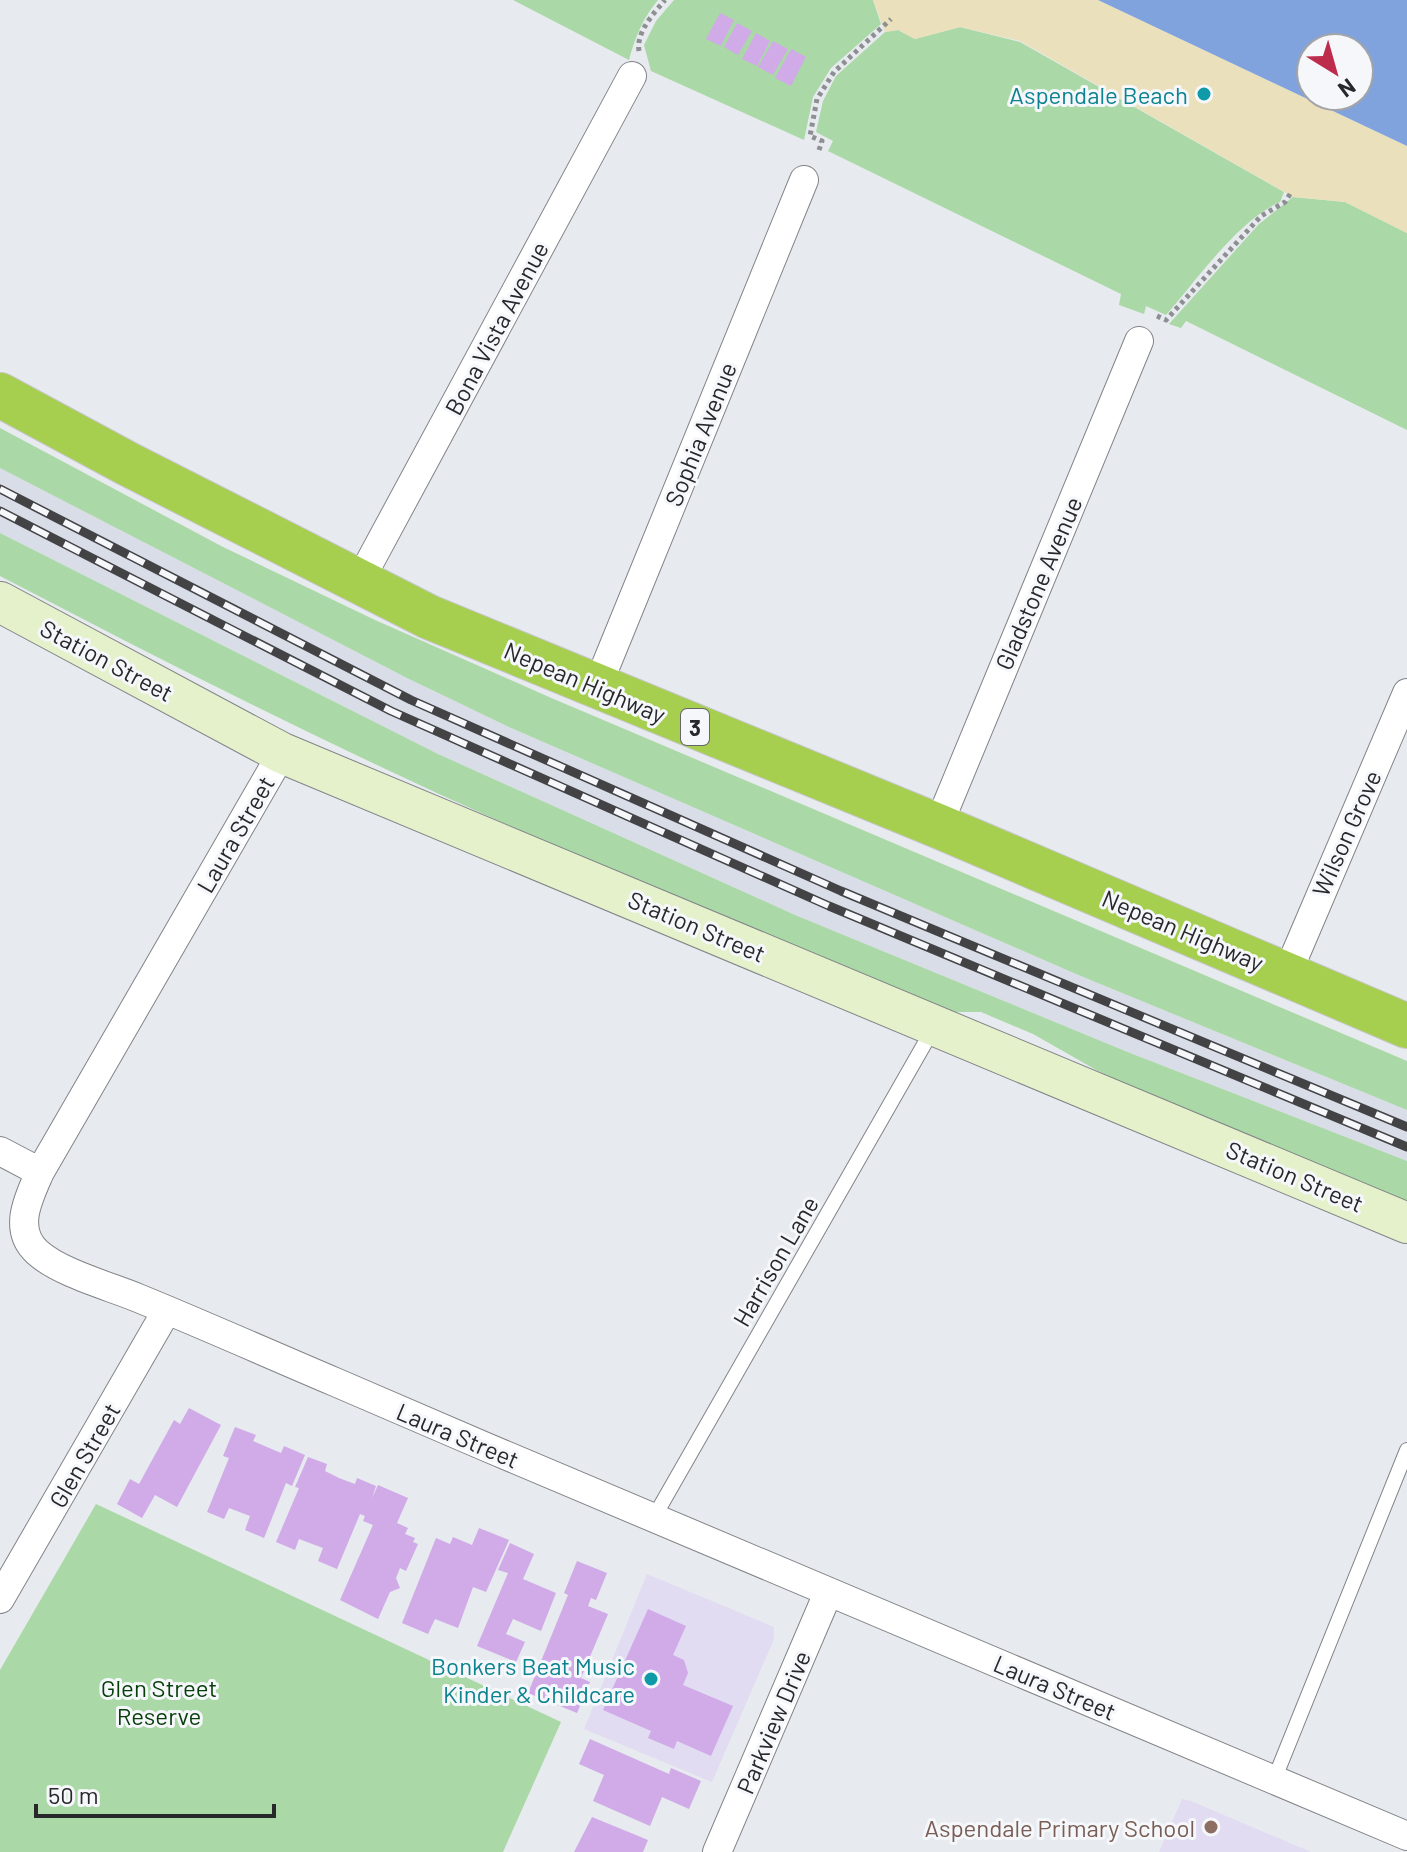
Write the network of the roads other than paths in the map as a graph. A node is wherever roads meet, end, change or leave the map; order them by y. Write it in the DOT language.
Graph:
graph roads {
  1 [pos="637,69"];
  2 [pos="804,180"];
  3 [pos="1139,341"];
  4 [pos="0,395"];
  5 [pos="360,580"];
  6 [pos="0,602"];
  7 [pos="597,687"];
  8 [pos="1407,693"];
  9 [pos="282,753"];
  10 [pos="938,826"];
  11 [pos="1287,974"];
  12 [pos="936,1026"];
  13 [pos="1407,1026"];
  14 [pos="0,1151"];
  15 [pos="40,1172"];
  16 [pos="1407,1223"];
  17 [pos="167,1310"];
  18 [pos="1407,1450"];
  19 [pos="653,1519"];
  20 [pos="828,1593"];
  21 [pos="0,1599"];
  22 [pos="1274,1780"];
  23 [pos="1407,1836"];
  24 [pos="717,1852"];
  1 -- 5 [label="street, Bona Vista Avenue"];
  2 -- 7 [label="street, Sophia Avenue"];
  3 -- 10 [label="street, Gladstone Avenue"];
  4 -- 5 [label="highway, Nepean Highway / 3"];
  5 -- 7 [label="highway, Nepean Highway / 3"];
  6 -- 9 [label="street, Station Street"];
  7 -- 10 [label="highway, Nepean Highway / 3"];
  8 -- 11 [label="street, Wilson Grove"];
  9 -- 12 [label="street, Station Street"];
  9 -- 15 [label="street, Laura Street"];
  10 -- 11 [label="highway, Nepean Highway / 3"];
  11 -- 13 [label="highway, Nepean Highway / 3"];
  12 -- 16 [label="street, Station Street"];
  12 -- 19 [label="lane, Harrison Lane"];
  14 -- 15 [label="street"];
  15 -- 17 [label="street, Laura Street"];
  17 -- 19 [label="street, Laura Street"];
  17 -- 21 [label="street, Glen Street"];
  18 -- 22 [label="lane"];
  19 -- 20 [label="street, Laura Street"];
  20 -- 22 [label="street, Laura Street"];
  20 -- 24 [label="street, Parkview Drive"];
  22 -- 23 [label="street, Laura Street"];
}
